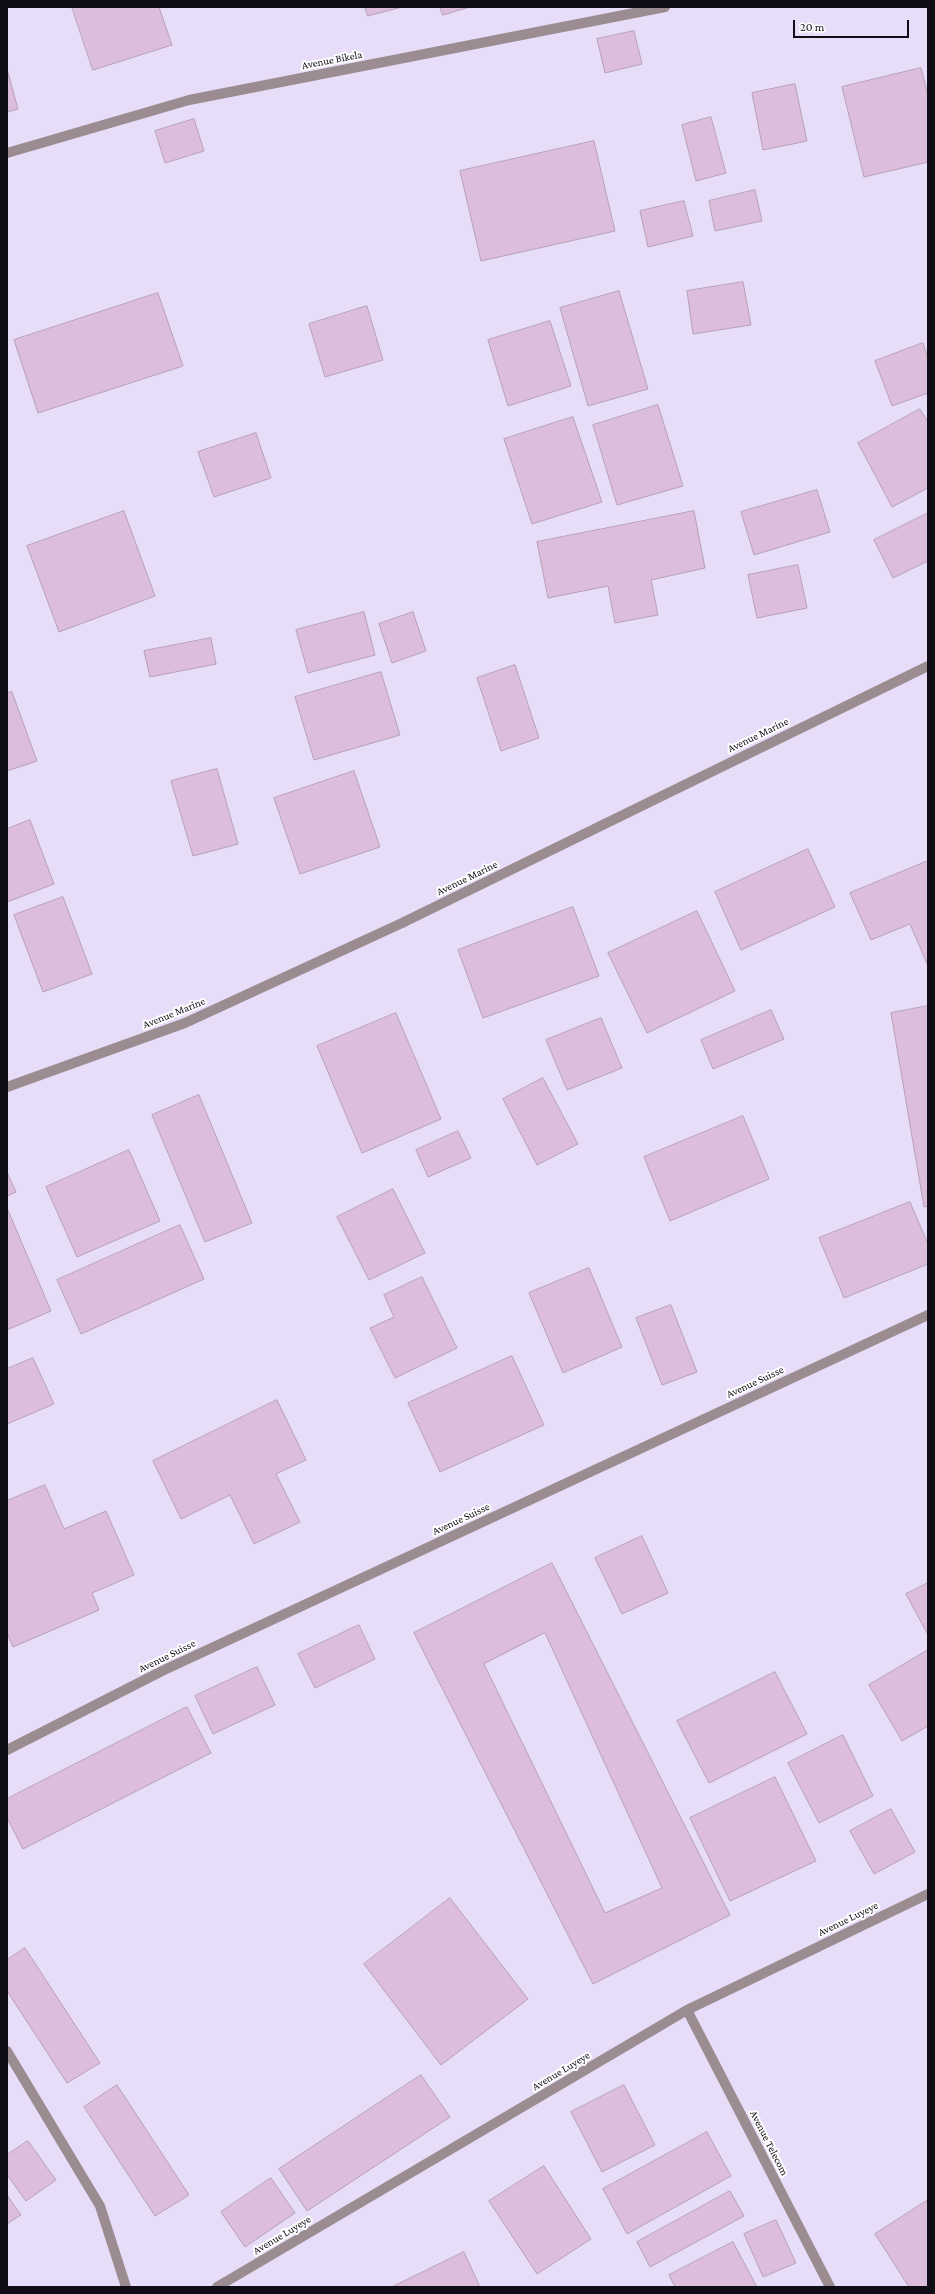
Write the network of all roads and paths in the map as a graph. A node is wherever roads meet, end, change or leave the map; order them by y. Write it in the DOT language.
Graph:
graph roads {
  1 [pos="665,7"];
  2 [pos="7,153"];
  3 [pos="928,666"];
  4 [pos="7,1087"];
  5 [pos="928,1315"];
  6 [pos="7,1750"];
  7 [pos="928,1894"];
  8 [pos="687,2010"];
  9 [pos="7,2051"];
  10 [pos="126,2287"];
  11 [pos="217,2287"];
  12 [pos="830,2287"];
  1 -- 2 [label="street, Avenue Bikela"];
  3 -- 4 [label="street, Avenue Marine"];
  5 -- 6 [label="street, Avenue Suisse"];
  7 -- 8 [label="street, Avenue Luyeye"];
  8 -- 11 [label="street, Avenue Luyeye"];
  8 -- 12 [label="street, Avenue Telecom"];
  9 -- 10 [label="street"];
}
